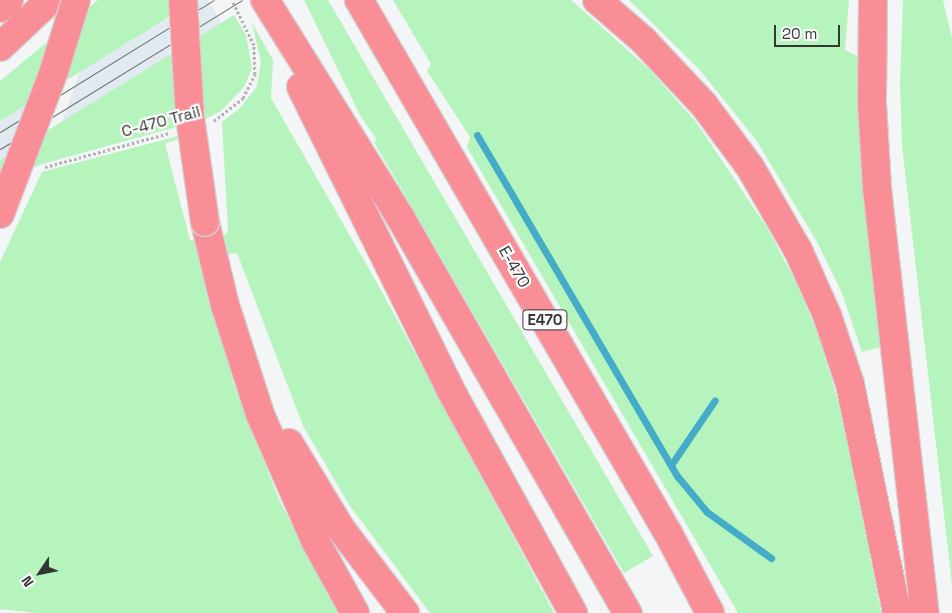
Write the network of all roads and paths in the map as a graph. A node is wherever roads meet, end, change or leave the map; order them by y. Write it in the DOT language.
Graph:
graph roads {
  1 [pos="9,0"];
  2 [pos="50,0"];
  3 [pos="76,0"];
  4 [pos="183,0"];
  5 [pos="232,0"];
  6 [pos="359,0"];
  7 [pos="597,0"];
  8 [pos="873,0"];
  9 [pos="0,8"];
  10 [pos="270,9"];
  11 [pos="0,47"];
  12 [pos="209,123"];
  13 [pos="178,131"];
  14 [pos="36,170"];
  15 [pos="0,214"];
  16 [pos="233,332"];
  17 [pos="356,613"];
  18 [pos="405,613"];
  19 [pos="573,613"];
  20 [pos="628,613"];
  21 [pos="710,613"];
  22 [pos="897,613"];
  23 [pos="925,613"];
  1 -- 9 [label="highway"];
  2 -- 11 [label="highway"];
  3 -- 15 [label="highway, bridge"];
  4 -- 16 [label="highway, bridge"];
  5 -- 12 [label="path, C-470 Trail"];
  6 -- 21 [label="highway, E-470 / E470"];
  7 -- 22 [label="highway"];
  8 -- 23 [label="highway"];
  10 -- 19 [label="highway"];
  10 -- 20 [label="highway"];
  13 -- 14 [label="path, C-470 Trail"];
  16 -- 17 [label="highway"];
  16 -- 18 [label="highway"];
}
